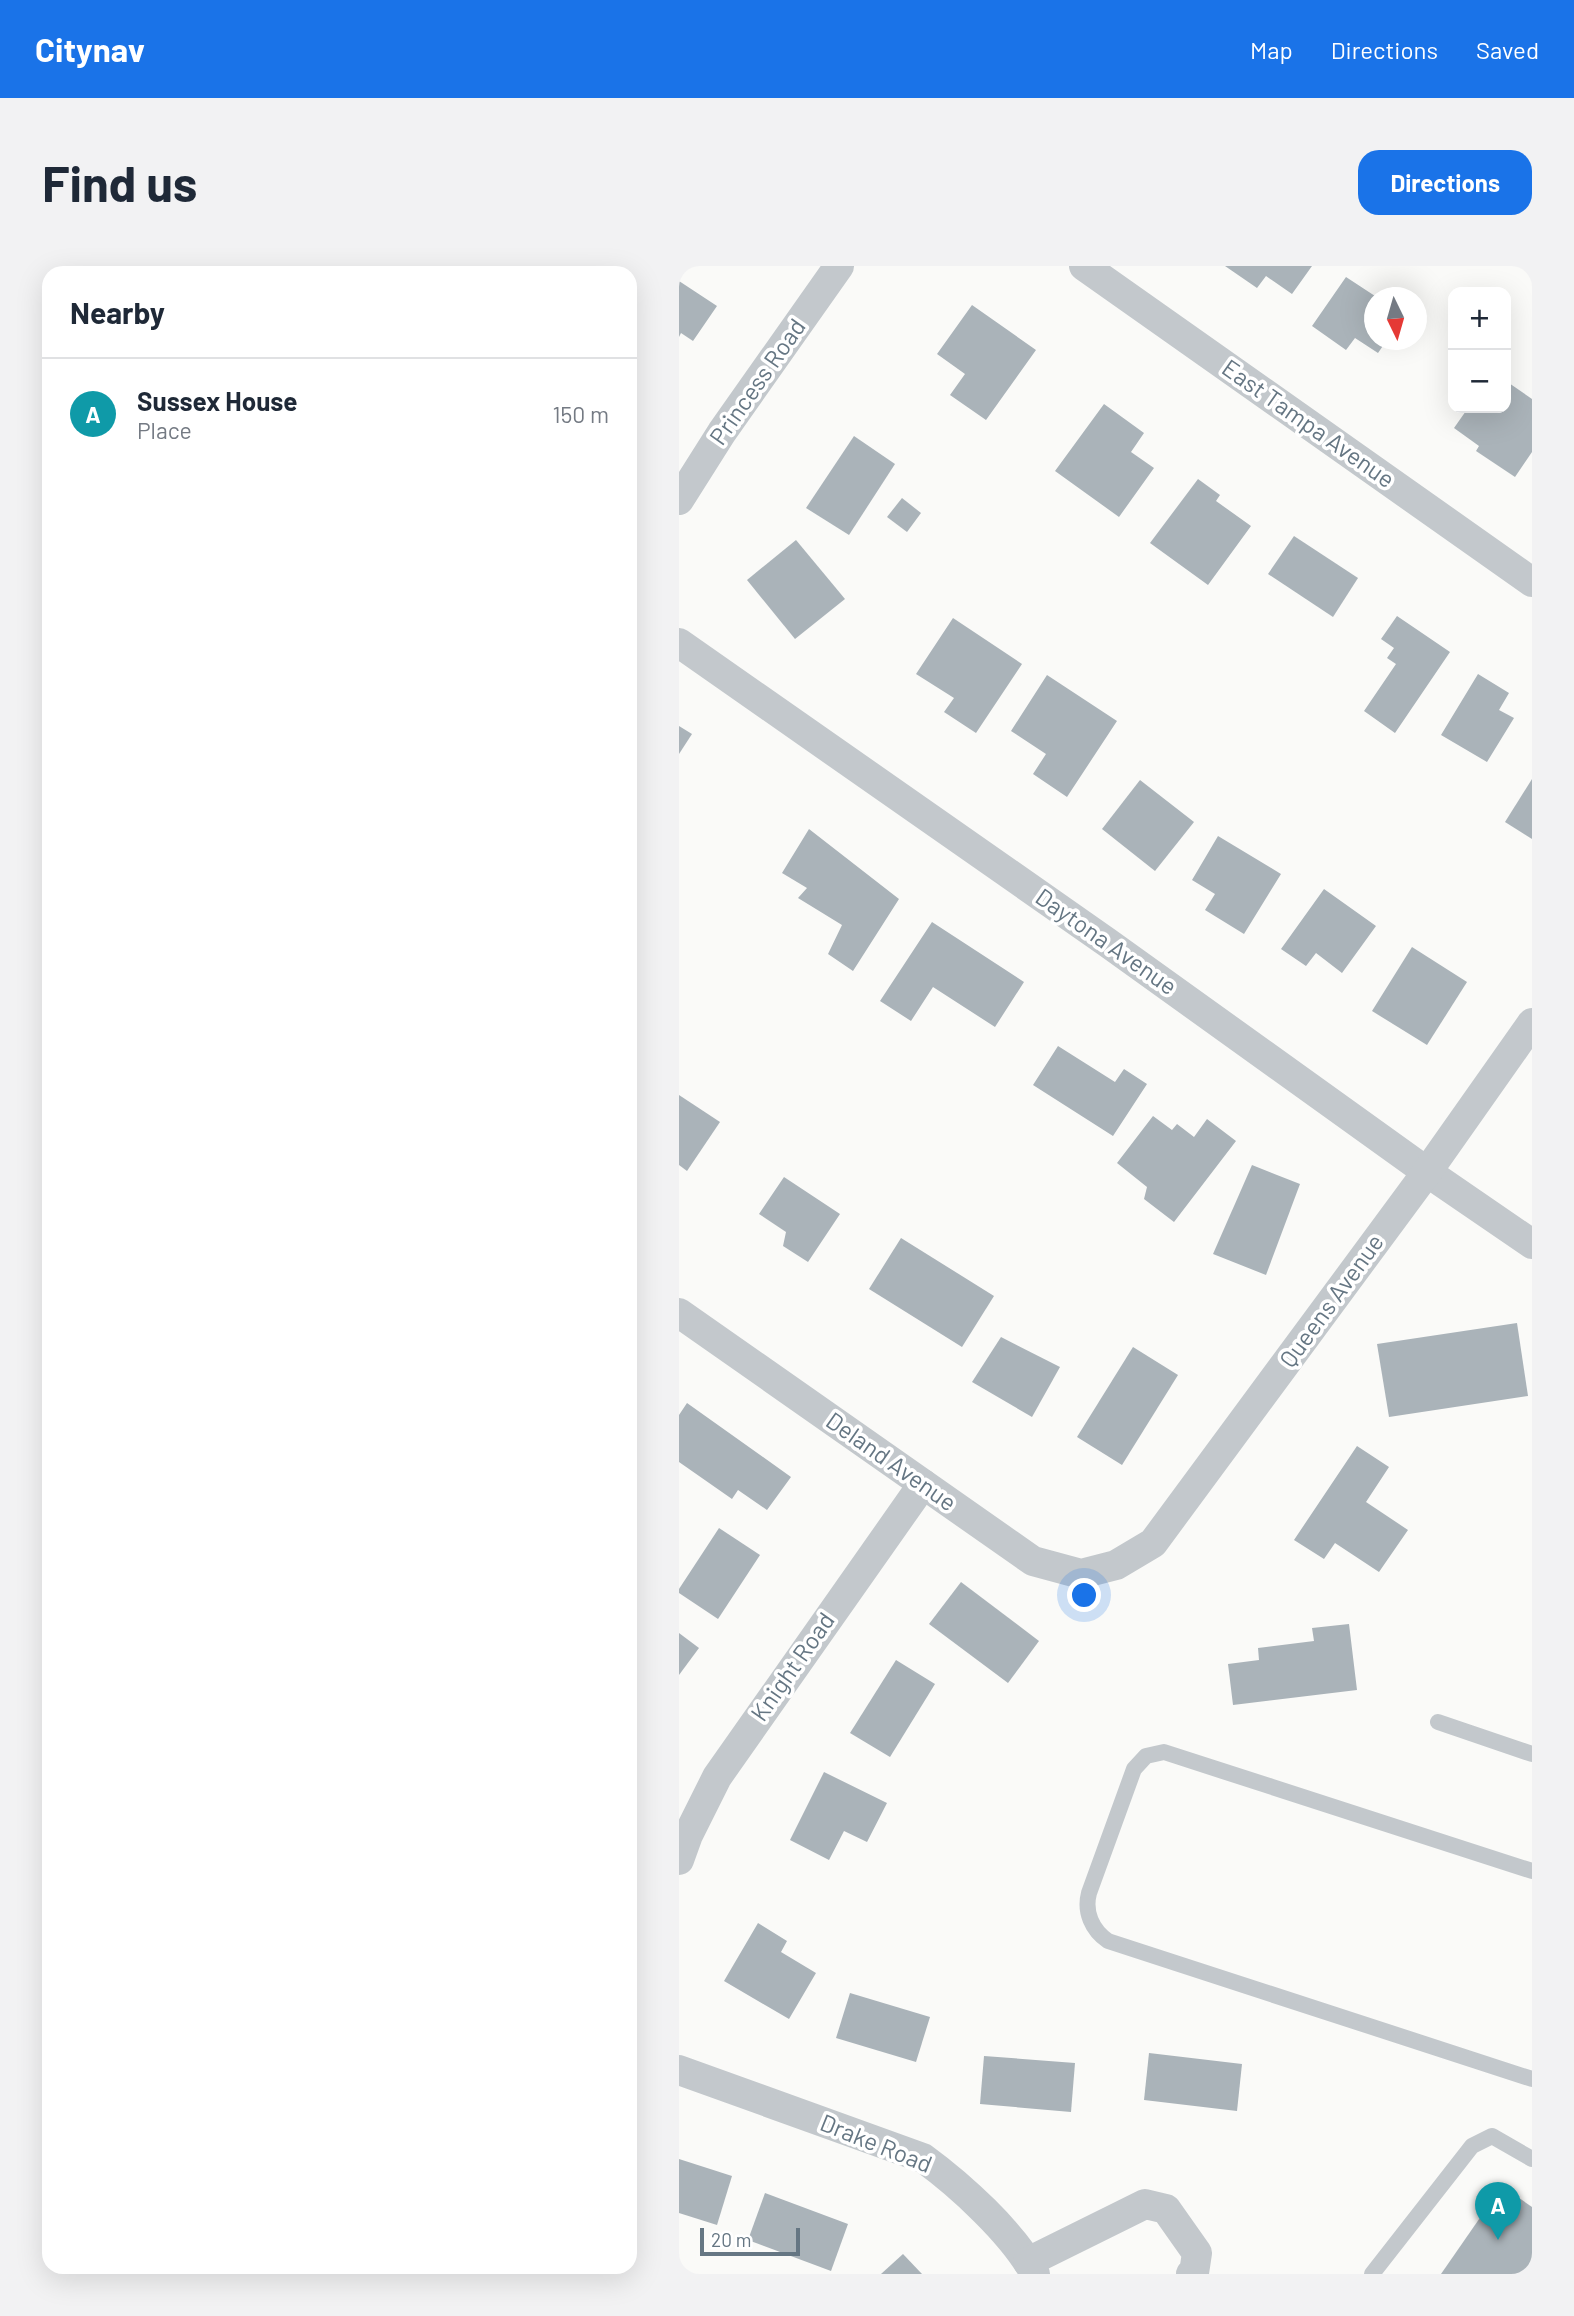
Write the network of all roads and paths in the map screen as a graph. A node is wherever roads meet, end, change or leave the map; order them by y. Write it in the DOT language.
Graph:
graph roads {
  1 [pos="839,266"];
  2 [pos="1084,266"];
  3 [pos="679,500"];
  4 [pos="1532,582"];
  5 [pos="679,643"];
  6 [pos="1532,1023"];
  7 [pos="1427,1172"];
  8 [pos="1532,1244"];
  9 [pos="679,1313"];
  10 [pos="923,1484"];
  11 [pos="1117,1565"];
  12 [pos="1438,1722"];
  13 [pos="1532,1755"];
  14 [pos="679,1860"];
  15 [pos="1532,1871"];
  16 [pos="679,2070"];
  17 [pos="1532,2079"];
  18 [pos="1532,2159"];
  19 [pos="1031,2268"];
  20 [pos="1191,2274"];
  21 [pos="1371,2274"];
  1 -- 3 [label="street, Princess Road"];
  2 -- 4 [label="street, East Tampa Avenue"];
  5 -- 7 [label="street, Daytona Avenue"];
  6 -- 7 [label="street, Queens Avenue"];
  7 -- 8 [label="street, Daytona Avenue"];
  7 -- 11 [label="street, Queens Avenue"];
  9 -- 10 [label="street, Deland Avenue"];
  10 -- 11 [label="street, Deland Avenue"];
  10 -- 14 [label="street, Knight Road"];
  12 -- 13 [label="lane"];
  15 -- 17 [label="lane"];
  16 -- 19 [label="street, Drake Road"];
  18 -- 21 [label="lane"];
  19 -- 20 [label="street"];
}
